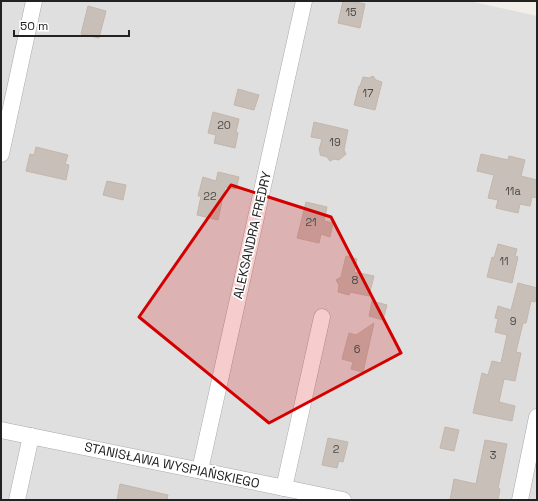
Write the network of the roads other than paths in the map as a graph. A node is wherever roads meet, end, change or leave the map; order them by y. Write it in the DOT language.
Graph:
graph roads {
  1 [pos="34,1"];
  2 [pos="304,1"];
  3 [pos="1,154"];
  4 [pos="322,318"];
  5 [pos="537,416"];
  6 [pos="1,430"];
  7 [pos="31,436"];
  8 [pos="200,470"];
  9 [pos="284,488"];
  10 [pos="17,500"];
  11 [pos="343,500"];
  12 [pos="520,500"];
  1 -- 3 [label="street"];
  2 -- 8 [label="street, ALEKSANDRA FREDRY"];
  4 -- 9 [label="street"];
  5 -- 12 [label="street"];
  6 -- 7 [label="street, STANISŁAWA WYSPIAŃSKIEGO"];
  7 -- 8 [label="street, STANISŁAWA WYSPIAŃSKIEGO"];
  7 -- 10 [label="street"];
  8 -- 9 [label="street, STANISŁAWA WYSPIAŃSKIEGO"];
  9 -- 11 [label="street, STANISŁAWA WYSPIAŃSKIEGO"];
}
